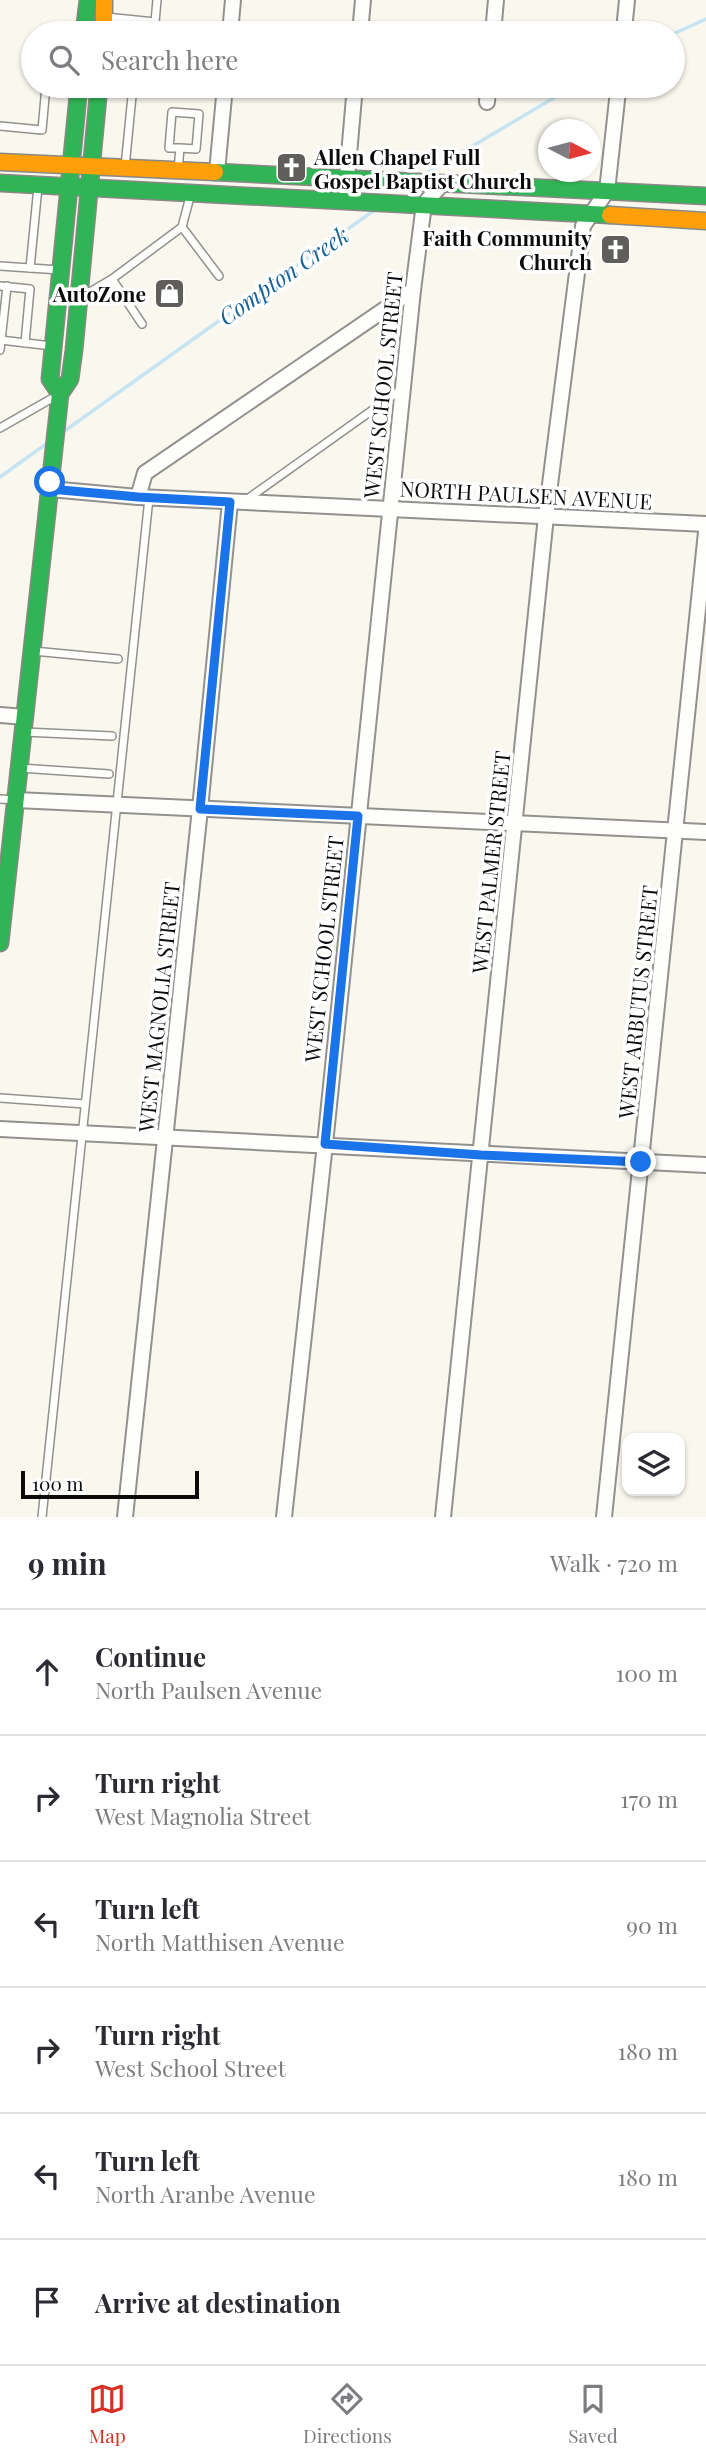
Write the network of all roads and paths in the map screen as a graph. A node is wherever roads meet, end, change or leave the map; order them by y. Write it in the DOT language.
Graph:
graph roads {
  1 [pos="88,0"];
  2 [pos="104,0"];
  3 [pos="157,0"];
  4 [pos="233,0"];
  5 [pos="363,0"];
  6 [pos="496,0"];
  7 [pos="627,0"];
  8 [pos="625,20"];
  9 [pos="85,21"];
  10 [pos="105,21"];
  11 [pos="155,21"];
  12 [pos="231,21"];
  13 [pos="361,21"];
  14 [pos="494,21"];
  15 [pos="45,98"];
  16 [pos="78,98"];
  17 [pos="98,98"];
  18 [pos="132,98"];
  19 [pos="224,98"];
  20 [pos="354,98"];
  21 [pos="487,98"];
  22 [pos="617,98"];
  23 [pos="487,102"];
  24 [pos="0,126"];
  25 [pos="180,148"];
  26 [pos="0,162"];
  27 [pos="70,166"];
  28 [pos="91,166"];
  29 [pos="125,168"];
  30 [pos="178,170"];
  31 [pos="217,172"];
  32 [pos="347,178"];
  33 [pos="0,183"];
  34 [pos="442,184"];
  35 [pos="38,186"];
  36 [pos="69,188"];
  37 [pos="89,188"];
  38 [pos="607,191"];
  39 [pos="192,192"];
  40 [pos="706,196"];
  41 [pos="348,200"];
  42 [pos="424,204"];
  43 [pos="590,214"];
  44 [pos="706,221"];
  45 [pos="182,227"];
  46 [pos="0,266"];
  47 [pos="30,268"];
  48 [pos="61,270"];
  49 [pos="219,276"];
  50 [pos="112,279"];
  51 [pos="4,286"];
  52 [pos="413,290"];
  53 [pos="79,298"];
  54 [pos="142,324"];
  55 [pos="1,341"];
  56 [pos="25,343"];
  57 [pos="53,346"];
  58 [pos="0,350"];
  59 [pos="74,350"];
  60 [pos="402,389"];
  61 [pos="60,394"];
  62 [pos="0,428"];
  63 [pos="50,489"];
  64 [pos="144,498"];
  65 [pos="237,502"];
  66 [pos="391,509"];
  67 [pos="546,516"];
  68 [pos="706,524"];
  69 [pos="706,532"];
  70 [pos="32,651"];
  71 [pos="118,659"];
  72 [pos="0,715"];
  73 [pos="24,724"];
  74 [pos="112,736"];
  75 [pos="19,768"];
  76 [pos="110,774"];
  77 [pos="8,800"];
  78 [pos="116,805"];
  79 [pos="200,809"];
  80 [pos="358,816"];
  81 [pos="515,824"];
  82 [pos="675,831"];
  83 [pos="706,832"];
  84 [pos="2,907"];
  85 [pos="0,940"];
  86 [pos="0,1098"];
  87 [pos="85,1104"];
  88 [pos="0,1129"];
  89 [pos="82,1134"];
  90 [pos="165,1138"];
  91 [pos="325,1144"];
  92 [pos="481,1155"];
  93 [pos="641,1162"];
  94 [pos="706,1165"];
  95 [pos="42,1517"];
  96 [pos="125,1517"];
  97 [pos="284,1517"];
  98 [pos="443,1517"];
  99 [pos="604,1517"];
  1 -- 9 [label="main road"];
  2 -- 10 [label="main road"];
  3 -- 11 [label="lane"];
  4 -- 12 [label="street"];
  5 -- 13 [label="street"];
  6 -- 14 [label="street"];
  7 -- 8 [label="street"];
  15 -- 24 [label="lane"];
  16 -- 27 [label="main road"];
  17 -- 28 [label="main road"];
  18 -- 29 [label="lane"];
  19 -- 31 [label="street"];
  20 -- 32 [label="street"];
  21 -- 23 [label="street"];
  22 -- 38 [label="street"];
  25 -- 25 [label="lane"];
  25 -- 30 [label="lane"];
  26 -- 27 [label="main road"];
  27 -- 28 [label="main road"];
  27 -- 36 [label="main road"];
  28 -- 29 [label="main road"];
  28 -- 37 [label="main road"];
  29 -- 30 [label="main road"];
  30 -- 31 [label="main road"];
  31 -- 32 [label="main road"];
  32 -- 34 [label="main road"];
  32 -- 41 [label="street"];
  33 -- 35 [label="main road"];
  34 -- 38 [label="main road"];
  34 -- 42 [label="street"];
  35 -- 36 [label="main road"];
  35 -- 47 [label="lane"];
  36 -- 37 [label="main road"];
  36 -- 48 [label="main road"];
  37 -- 39 [label="main road"];
  37 -- 53 [label="main road"];
  38 -- 40 [label="main road"];
  38 -- 43 [label="street"];
  39 -- 41 [label="main road"];
  39 -- 45 [label="lane"];
  41 -- 42 [label="main road"];
  42 -- 43 [label="main road"];
  42 -- 52 [label="street, WEST SCHOOL STREET"];
  43 -- 44 [label="main road"];
  43 -- 67 [label="street, WEST PALMER STREET"];
  45 -- 49 [label="lane"];
  45 -- 50 [label="lane"];
  46 -- 47 [label="lane"];
  47 -- 48 [label="lane"];
  48 -- 57 [label="main road"];
  50 -- 53 [label="lane"];
  50 -- 54 [label="lane"];
  51 -- 55 [label="lane"];
  51 -- 56 [label="lane"];
  52 -- 60 [label="street, WEST SCHOOL STREET"];
  52 -- 64 [label="street"];
  53 -- 59 [label="main road"];
  55 -- 56 [label="lane"];
  55 -- 58 [label="lane"];
  56 -- 57 [label="lane"];
  57 -- 59 [label="lane"];
  57 -- 61 [label="main road"];
  59 -- 61 [label="main road"];
  60 -- 65 [label="lane"];
  60 -- 66 [label="street, WEST SCHOOL STREET"];
  61 -- 62 [label="lane"];
  61 -- 63 [label="main road"];
  63 -- 64 [label="street, NORTH PAULSEN AVENUE"];
  63 -- 70 [label="main road"];
  64 -- 65 [label="street, NORTH PAULSEN AVENUE"];
  64 -- 78 [label="lane"];
  65 -- 66 [label="street, NORTH PAULSEN AVENUE"];
  65 -- 79 [label="street, WEST MAGNOLIA STREET"];
  66 -- 67 [label="street, NORTH PAULSEN AVENUE"];
  66 -- 80 [label="street, WEST SCHOOL STREET"];
  67 -- 68 [label="street, NORTH PAULSEN AVENUE"];
  67 -- 81 [label="street, WEST PALMER STREET"];
  69 -- 82 [label="street, WEST ARBUTUS STREET"];
  70 -- 71 [label="lane"];
  70 -- 73 [label="main road"];
  72 -- 73 [label="street"];
  73 -- 74 [label="lane"];
  73 -- 75 [label="main road"];
  75 -- 76 [label="lane"];
  75 -- 77 [label="main road"];
  77 -- 78 [label="street"];
  77 -- 84 [label="main road"];
  78 -- 79 [label="street"];
  78 -- 87 [label="lane"];
  79 -- 80 [label="street"];
  79 -- 90 [label="street, WEST MAGNOLIA STREET"];
  80 -- 81 [label="street"];
  80 -- 91 [label="street, WEST SCHOOL STREET"];
  81 -- 82 [label="street"];
  81 -- 92 [label="street, WEST PALMER STREET"];
  82 -- 83 [label="street"];
  82 -- 93 [label="street, WEST ARBUTUS STREET"];
  84 -- 85 [label="main road"];
  86 -- 87 [label="lane"];
  87 -- 89 [label="lane"];
  88 -- 89 [label="street"];
  89 -- 90 [label="street"];
  89 -- 95 [label="lane"];
  90 -- 91 [label="street"];
  90 -- 96 [label="street, WEST MAGNOLIA STREET"];
  91 -- 92 [label="street"];
  91 -- 97 [label="street, WEST SCHOOL STREET"];
  92 -- 93 [label="street"];
  92 -- 98 [label="street, WEST PALMER STREET"];
  93 -- 94 [label="street"];
  93 -- 99 [label="street, WEST ARBUTUS STREET"];
}
